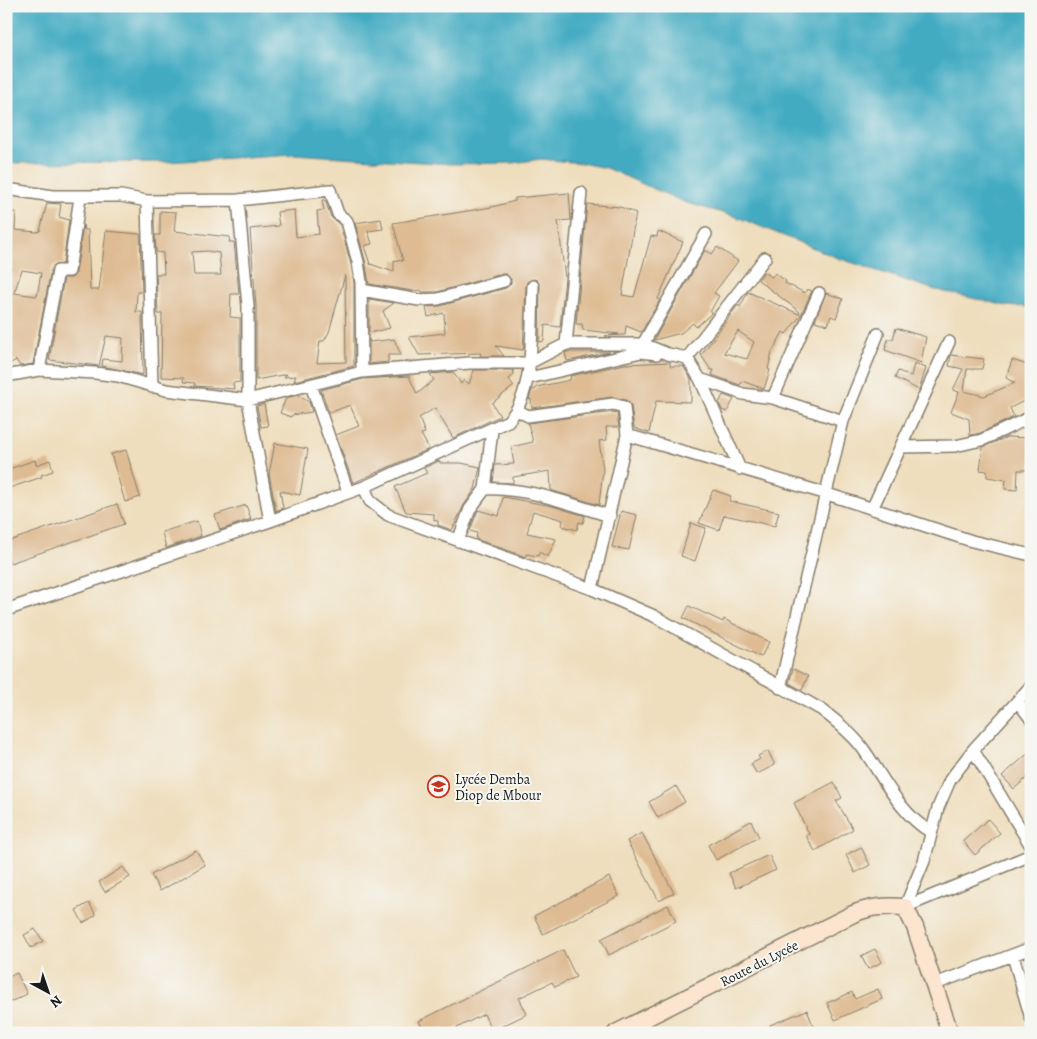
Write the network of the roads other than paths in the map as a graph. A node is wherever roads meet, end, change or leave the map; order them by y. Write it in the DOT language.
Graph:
graph roads {
  1 [pos="6,189"];
  2 [pos="581,193"];
  3 [pos="80,197"];
  4 [pos="238,200"];
  5 [pos="147,201"];
  6 [pos="706,234"];
  7 [pos="765,258"];
  8 [pos="504,281"];
  9 [pos="533,286"];
  10 [pos="361,290"];
  11 [pos="819,293"];
  12 [pos="878,334"];
  13 [pos="949,342"];
  14 [pos="566,344"];
  15 [pos="643,344"];
  16 [pos="668,354"];
  17 [pos="687,358"];
  18 [pos="529,362"];
  19 [pos="38,370"];
  20 [pos="362,372"];
  21 [pos="6,376"];
  22 [pos="529,378"];
  23 [pos="700,379"];
  24 [pos="311,385"];
  25 [pos="152,387"];
  26 [pos="773,398"];
  27 [pos="248,400"];
  28 [pos="518,411"];
  29 [pos="1031,417"];
  30 [pos="843,421"];
  31 [pos="492,430"];
  32 [pos="627,435"];
  33 [pos="901,447"];
  34 [pos="740,469"];
  35 [pos="364,487"];
  36 [pos="485,489"];
  37 [pos="348,492"];
  38 [pos="824,493"];
  39 [pos="872,509"];
  40 [pos="610,516"];
  41 [pos="270,521"];
  42 [pos="458,541"];
  43 [pos="1031,555"];
  44 [pos="592,589"];
  45 [pos="6,610"];
  46 [pos="1031,686"];
  47 [pos="780,688"];
  48 [pos="1018,702"];
  49 [pos="1031,719"];
  50 [pos="973,750"];
  51 [pos="931,832"];
  52 [pos="1031,846"];
  53 [pos="1031,855"];
  54 [pos="905,907"];
  55 [pos="1031,948"];
  56 [pos="1013,956"];
  57 [pos="935,984"];
  58 [pos="1031,1018"];
  59 [pos="616,1033"];
  60 [pos="950,1033"];
  1 -- 3 [label="street"];
  2 -- 14 [label="street"];
  3 -- 5 [label="street"];
  3 -- 19 [label="street"];
  4 -- 5 [label="street"];
  4 -- 10 [label="street"];
  4 -- 27 [label="street"];
  5 -- 25 [label="street"];
  6 -- 15 [label="street"];
  7 -- 17 [label="street"];
  8 -- 10 [label="street"];
  9 -- 18 [label="street"];
  10 -- 20 [label="street"];
  11 -- 26 [label="street"];
  12 -- 30 [label="street"];
  13 -- 33 [label="street"];
  14 -- 15 [label="street"];
  14 -- 18 [label="street"];
  15 -- 16 [label="street"];
  16 -- 17 [label="street"];
  16 -- 22 [label="street"];
  17 -- 23 [label="street"];
  18 -- 20 [label="street"];
  18 -- 22 [label="street"];
  19 -- 21 [label="street"];
  19 -- 25 [label="street"];
  20 -- 24 [label="street"];
  22 -- 28 [label="street"];
  23 -- 26 [label="street"];
  23 -- 34 [label="street"];
  24 -- 27 [label="street"];
  24 -- 37 [label="street"];
  25 -- 27 [label="street"];
  26 -- 30 [label="street"];
  27 -- 41 [label="street"];
  28 -- 31 [label="street"];
  28 -- 32 [label="street"];
  29 -- 33 [label="street"];
  30 -- 38 [label="street"];
  31 -- 35 [label="street"];
  31 -- 36 [label="street"];
  32 -- 34 [label="street"];
  32 -- 40 [label="street"];
  33 -- 39 [label="street"];
  34 -- 38 [label="street"];
  35 -- 37 [label="street"];
  35 -- 42 [label="street"];
  36 -- 40 [label="street"];
  36 -- 42 [label="street"];
  37 -- 41 [label="street"];
  38 -- 39 [label="street"];
  38 -- 47 [label="street"];
  39 -- 43 [label="street"];
  40 -- 44 [label="street"];
  41 -- 45 [label="street"];
  42 -- 44 [label="street"];
  44 -- 47 [label="street"];
  46 -- 48 [label="street"];
  47 -- 51 [label="street"];
  48 -- 49 [label="street"];
  48 -- 50 [label="street"];
  50 -- 51 [label="street"];
  50 -- 52 [label="street"];
  51 -- 54 [label="street"];
  53 -- 54 [label="street"];
  54 -- 57 [label="main road"];
  54 -- 59 [label="main road, Route du Lycée"];
  55 -- 56 [label="street"];
  56 -- 57 [label="street"];
  56 -- 58 [label="street"];
  57 -- 60 [label="main road"];
}
